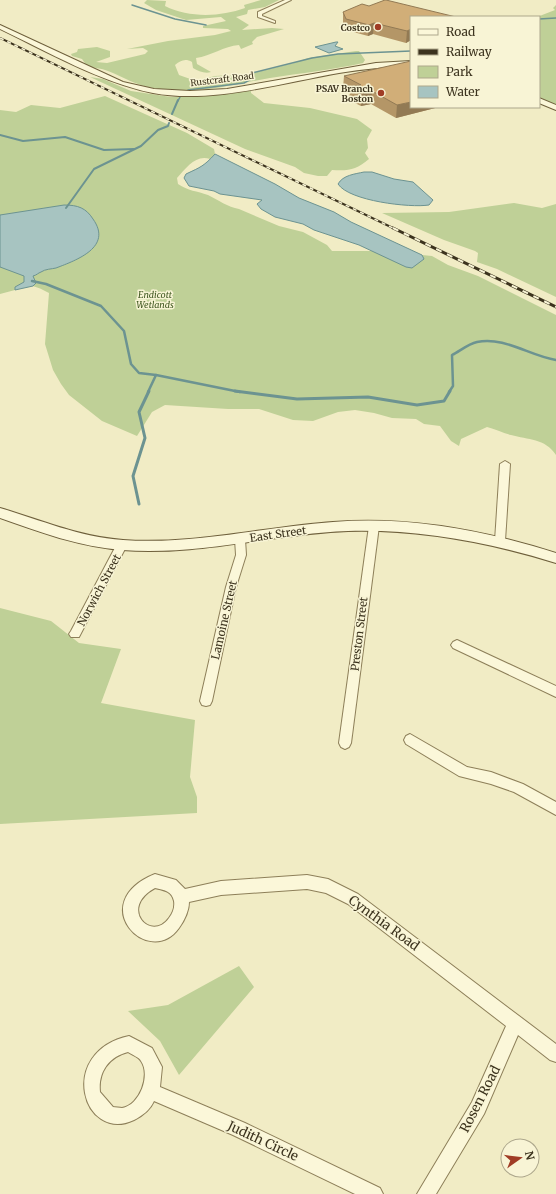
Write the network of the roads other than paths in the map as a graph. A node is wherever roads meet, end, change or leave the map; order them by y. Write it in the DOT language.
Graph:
graph roads {
  1 [pos="289,0"];
  2 [pos="272,22"];
  3 [pos="0,27"];
  4 [pos="410,63"];
  5 [pos="540,100"];
  6 [pos="556,108"];
  7 [pos="505,464"];
  8 [pos="0,513"];
  9 [pos="374,526"];
  10 [pos="240,539"];
  11 [pos="500,541"];
  12 [pos="122,545"];
  13 [pos="556,558"];
  14 [pos="75,634"];
  15 [pos="457,645"];
  16 [pos="556,692"];
  17 [pos="206,701"];
  18 [pos="410,740"];
  19 [pos="346,743"];
  20 [pos="556,809"];
  21 [pos="181,897"];
  22 [pos="516,1022"];
  23 [pos="556,1054"];
  24 [pos="151,1092"];
  25 [pos="374,1194"];
  26 [pos="426,1194"];
  1 -- 2 [label="street"];
  3 -- 4 [label="main road, Rustcraft Road"];
  5 -- 6 [label="main road"];
  7 -- 11 [label="street"];
  8 -- 12 [label="main road, East Street"];
  9 -- 10 [label="main road, East Street"];
  9 -- 11 [label="main road, East Street"];
  9 -- 19 [label="street, Preston Street"];
  10 -- 12 [label="main road, East Street"];
  10 -- 17 [label="street, Lamoine Street"];
  11 -- 13 [label="main road, East Street"];
  12 -- 14 [label="street, Norwich Street"];
  15 -- 16 [label="street"];
  18 -- 20 [label="street"];
  21 -- 22 [label="street, Cynthia Road"];
  22 -- 23 [label="street, Cynthia Road"];
  22 -- 26 [label="street, Rosen Road"];
  24 -- 24 [label="street"];
  24 -- 25 [label="street, Judith Circle"];
}
